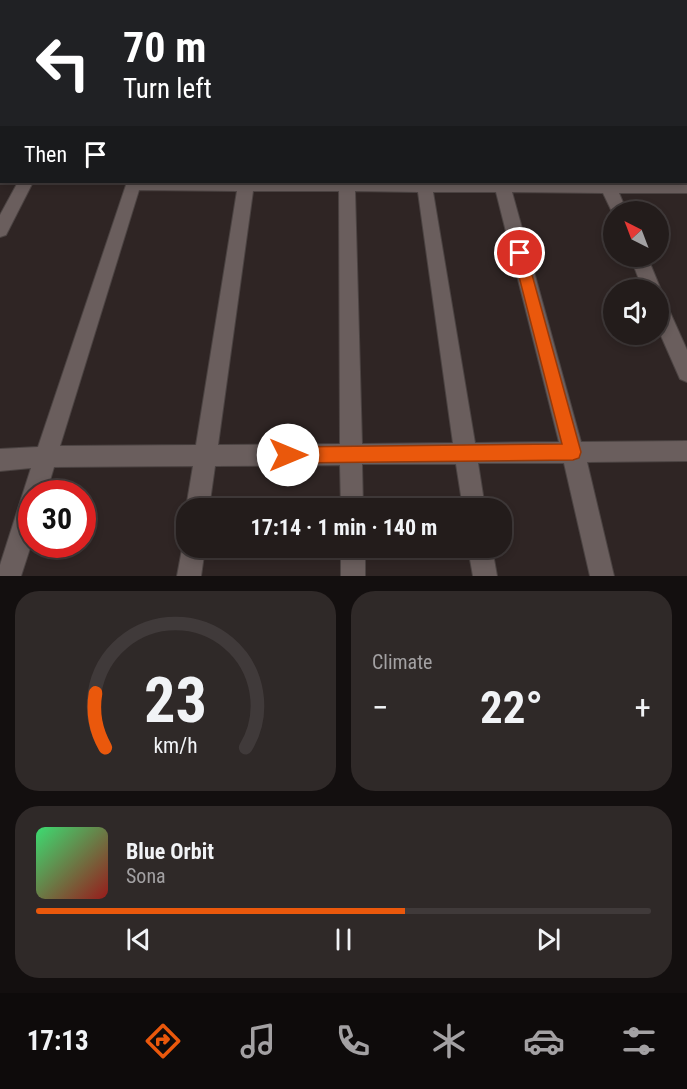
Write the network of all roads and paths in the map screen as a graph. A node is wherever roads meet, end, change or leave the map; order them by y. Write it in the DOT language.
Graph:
graph roads {
  1 [pos="24,183"];
  2 [pos="133,183"];
  3 [pos="246,184"];
  4 [pos="348,184"];
  5 [pos="424,184"];
  6 [pos="502,184"];
  7 [pos="607,184"];
  8 [pos="687,188"];
  9 [pos="614,201"];
  10 [pos="0,231"];
  11 [pos="669,331"];
  12 [pos="687,373"];
  13 [pos="687,451"];
  14 [pos="573,452"];
  15 [pos="465,453"];
  16 [pos="351,454"];
  17 [pos="205,455"];
  18 [pos="45,457"];
  19 [pos="0,459"];
  20 [pos="38,480"];
  21 [pos="199,498"];
  22 [pos="352,498"];
  23 [pos="472,498"];
  24 [pos="18,529"];
  25 [pos="9,547"];
  26 [pos="192,558"];
  27 [pos="353,558"];
  28 [pos="482,558"];
  29 [pos="9,576"];
  30 [pos="189,576"];
  31 [pos="353,576"];
  32 [pos="485,576"];
  33 [pos="602,576"];
  1 -- 10 [label="street"];
  2 -- 3 [label="street"];
  2 -- 18 [label="street"];
  3 -- 4 [label="street"];
  3 -- 17 [label="street"];
  4 -- 5 [label="street"];
  4 -- 16 [label="street"];
  5 -- 6 [label="street"];
  5 -- 15 [label="street"];
  6 -- 7 [label="street"];
  6 -- 14 [label="street"];
  7 -- 8 [label="street"];
  7 -- 9 [label="street"];
  11 -- 12 [label="street"];
  13 -- 14 [label="street"];
  14 -- 15 [label="street"];
  14 -- 33 [label="street"];
  15 -- 16 [label="street"];
  15 -- 23 [label="street"];
  16 -- 17 [label="street"];
  16 -- 22 [label="street"];
  17 -- 18 [label="street"];
  17 -- 21 [label="street"];
  18 -- 19 [label="street"];
  18 -- 20 [label="street"];
  24 -- 25 [label="street"];
  25 -- 29 [label="street"];
  26 -- 30 [label="street"];
  27 -- 31 [label="street"];
  28 -- 32 [label="street"];
}
